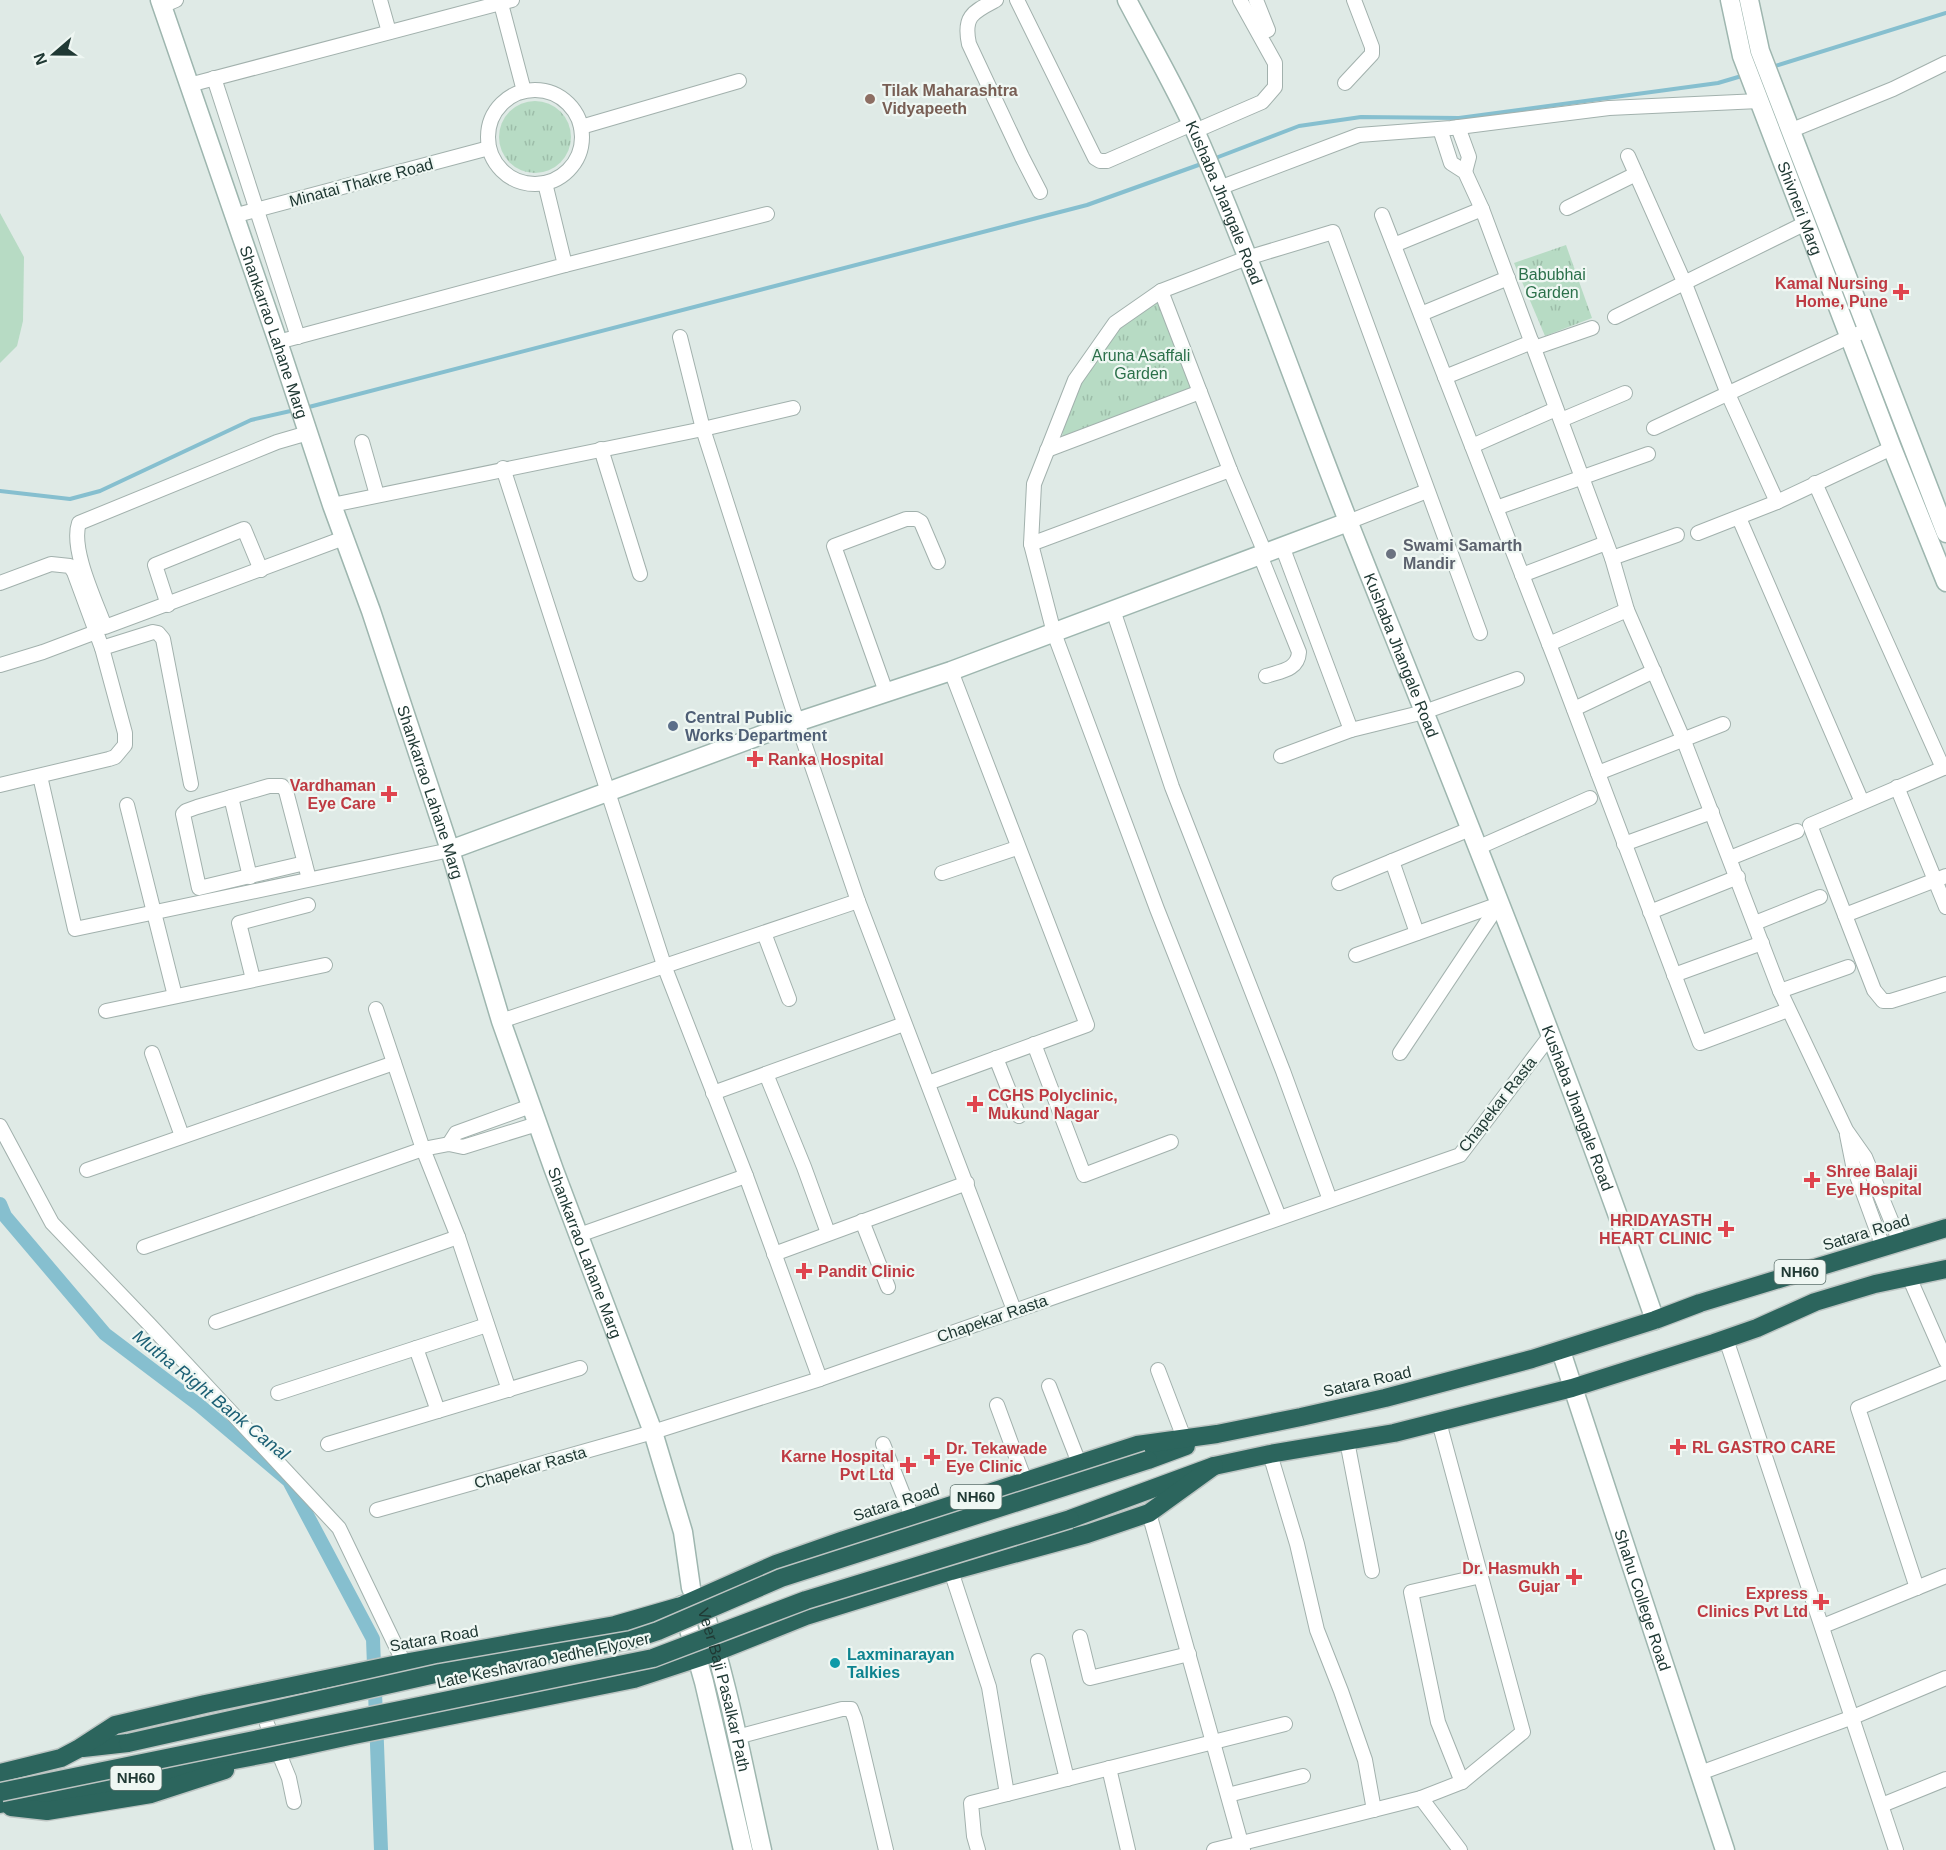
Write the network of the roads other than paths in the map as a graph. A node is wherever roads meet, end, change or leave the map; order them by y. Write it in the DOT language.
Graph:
graph roads {
  1 [pos="380,0"];
  2 [pos="996,0"];
  3 [pos="1017,0"];
  4 [pos="1127,0"];
  5 [pos="1240,0"];
  6 [pos="1256,0"];
  7 [pos="1354,0"];
  8 [pos="1730,0"];
  9 [pos="1749,0"];
  10 [pos="504,1"];
  11 [pos="166,2"];
  12 [pos="1268,30"];
  13 [pos="389,32"];
  14 [pos="1946,63"];
  15 [pos="214,78"];
  16 [pos="739,81"];
  17 [pos="1345,83"];
  18 [pos="189,85"];
  19 [pos="524,91"];
  20 [pos="1757,95"];
  21 [pos="581,127"];
  22 [pos="1458,127"];
  23 [pos="1440,129"];
  24 [pos="1792,130"];
  25 [pos="1196,132"];
  26 [pos="489,148"];
  27 [pos="1628,156"];
  28 [pos="1465,172"];
  29 [pos="1636,174"];
  30 [pos="545,183"];
  31 [pos="1217,183"];
  32 [pos="1040,192"];
  33 [pos="1568,208"];
  34 [pos="257,209"];
  35 [pos="1482,209"];
  36 [pos="767,214"];
  37 [pos="1382,215"];
  38 [pos="233,216"];
  39 [pos="1806,223"];
  40 [pos="1394,245"];
  41 [pos="1247,258"];
  42 [pos="565,265"];
  43 [pos="1508,278"];
  44 [pos="1685,284"];
  45 [pos="1161,291"];
  46 [pos="1421,314"];
  47 [pos="1615,317"];
  48 [pos="1592,328"];
  49 [pos="1868,330"];
  50 [pos="298,337"];
  51 [pos="680,337"];
  52 [pos="1850,337"];
  53 [pos="278,342"];
  54 [pos="1533,345"];
  55 [pos="1445,377"];
  56 [pos="1200,392"];
  57 [pos="1624,393"];
  58 [pos="1728,394"];
  59 [pos="793,408"];
  60 [pos="1558,414"];
  61 [pos="1654,428"];
  62 [pos="704,429"];
  63 [pos="308,433"];
  64 [pos="362,442"];
  65 [pos="1472,446"];
  66 [pos="1892,448"];
  67 [pos="601,449"];
  68 [pos="1047,450"];
  69 [pos="1648,454"];
  70 [pos="503,468"];
  71 [pos="1230,470"];
  72 [pos="1582,478"];
  73 [pos="1815,483"];
  74 [pos="1427,491"];
  75 [pos="377,495"];
  76 [pos="1777,502"];
  77 [pos="1934,504"];
  78 [pos="332,505"];
  79 [pos="1496,508"];
  80 [pos="1917,512"];
  81 [pos="1740,518"];
  82 [pos="1348,522"];
  83 [pos="1698,533"];
  84 [pos="1946,533"];
  85 [pos="1677,535"];
  86 [pos="344,538"];
  87 [pos="1606,543"];
  88 [pos="1031,544"];
  89 [pos="1269,551"];
  90 [pos="1612,558"];
  91 [pos="938,562"];
  92 [pos="261,570"];
  93 [pos="640,574"];
  94 [pos="1522,575"];
  95 [pos="1946,582"];
  96 [pos="0,583"];
  97 [pos="168,604"];
  98 [pos="1113,610"];
  99 [pos="1627,610"];
  100 [pos="96,632"];
  101 [pos="1054,633"];
  102 [pos="1480,633"];
  103 [pos="1549,644"];
  104 [pos="102,648"];
  105 [pos="0,665"];
  106 [pos="951,671"];
  107 [pos="1654,671"];
  108 [pos="1266,676"];
  109 [pos="1517,679"];
  110 [pos="886,692"];
  111 [pos="1574,709"];
  112 [pos="1424,712"];
  113 [pos="797,722"];
  114 [pos="1723,724"];
  115 [pos="1351,730"];
  116 [pos="1684,741"];
  117 [pos="1281,756"];
  118 [pos="1945,767"];
  119 [pos="1598,773"];
  120 [pos="40,776"];
  121 [pos="191,784"];
  122 [pos="0,785"];
  123 [pos="1897,788"];
  124 [pos="608,792"];
  125 [pos="231,797"];
  126 [pos="1590,798"];
  127 [pos="1862,802"];
  128 [pos="127,805"];
  129 [pos="1712,812"];
  130 [pos="1470,830"];
  131 [pos="1797,831"];
  132 [pos="1624,844"];
  133 [pos="1017,848"];
  134 [pos="1477,848"];
  135 [pos="450,850"];
  136 [pos="1731,858"];
  137 [pos="1392,861"];
  138 [pos="305,863"];
  139 [pos="942,873"];
  140 [pos="250,877"];
  141 [pos="1738,877"];
  142 [pos="1941,878"];
  143 [pos="309,879"];
  144 [pos="1339,883"];
  145 [pos="1820,897"];
  146 [pos="858,902"];
  147 [pos="1499,904"];
  148 [pos="308,905"];
  149 [pos="1946,907"];
  150 [pos="153,912"];
  151 [pos="1650,912"];
  152 [pos="1845,915"];
  153 [pos="1755,923"];
  154 [pos="764,933"];
  155 [pos="1417,933"];
  156 [pos="1762,943"];
  157 [pos="1356,955"];
  158 [pos="325,965"];
  159 [pos="1848,967"];
  160 [pos="665,968"];
  161 [pos="1674,975"];
  162 [pos="253,979"];
  163 [pos="1946,984"];
  164 [pos="1780,991"];
  165 [pos="175,996"];
  166 [pos="789,999"];
  167 [pos="376,1009"];
  168 [pos="1788,1010"];
  169 [pos="106,1011"];
  170 [pos="501,1022"];
  171 [pos="904,1024"];
  172 [pos="1550,1036"];
  173 [pos="1035,1044"];
  174 [pos="152,1053"];
  175 [pos="1400,1053"];
  176 [pos="996,1058"];
  177 [pos="393,1063"];
  178 [pos="766,1074"];
  179 [pos="928,1083"];
  180 [pos="713,1093"];
  181 [pos="531,1106"];
  182 [pos="1019,1116"];
  183 [pos="537,1124"];
  184 [pos="0,1126"];
  185 [pos="182,1136"];
  186 [pos="1171,1142"];
  187 [pos="450,1144"];
  188 [pos="423,1149"];
  189 [pos="87,1170"];
  190 [pos="746,1176"];
  191 [pos="967,1184"];
  192 [pos="1330,1200"];
  193 [pos="1279,1217"];
  194 [pos="862,1221"];
  195 [pos="1946,1228"];
  196 [pos="828,1233"];
  197 [pos="579,1235"];
  198 [pos="458,1237"];
  199 [pos="1892,1245"];
  200 [pos="144,1247"];
  201 [pos="774,1254"];
  202 [pos="1946,1269"];
  203 [pos="1909,1277"];
  204 [pos="888,1287"];
  205 [pos="1014,1310"];
  206 [pos="1655,1320"];
  207 [pos="216,1322"];
  208 [pos="487,1325"];
  209 [pos="1726,1339"];
  210 [pos="416,1348"];
  211 [pos="1561,1351"];
  212 [pos="1946,1361"];
  213 [pos="580,1368"];
  214 [pos="1158,1370"];
  215 [pos="1946,1372"];
  216 [pos="820,1379"];
  217 [pos="1049,1386"];
  218 [pos="1572,1388"];
  219 [pos="509,1390"];
  220 [pos="278,1393"];
  221 [pos="998,1405"];
  222 [pos="438,1411"];
  223 [pos="1439,1422"];
  224 [pos="653,1432"];
  225 [pos="1217,1434"];
  226 [pos="1184,1438"];
  227 [pos="1347,1441"];
  228 [pos="328,1444"];
  229 [pos="883,1444"];
  230 [pos="1270,1454"];
  231 [pos="1079,1464"];
  232 [pos="1214,1466"];
  233 [pos="1025,1481"];
  234 [pos="377,1510"];
  235 [pos="1149,1513"];
  236 [pos="912,1517"];
  237 [pos="1372,1571"];
  238 [pos="951,1572"];
  239 [pos="1481,1576"];
  240 [pos="1946,1576"];
  241 [pos="1917,1588"];
  242 [pos="695,1592"];
  243 [pos="681,1606"];
  244 [pos="1823,1626"];
  245 [pos="1080,1637"];
  246 [pos="716,1652"];
  247 [pos="1189,1654"];
  248 [pos="698,1659"];
  249 [pos="1038,1661"];
  250 [pos="401,1663"];
  251 [pos="1946,1678"];
  252 [pos="1852,1717"];
  253 [pos="267,1724"];
  254 [pos="1285,1724"];
  255 [pos="737,1737"];
  256 [pos="1214,1742"];
  257 [pos="78,1749"];
  258 [pos="275,1753"];
  259 [pos="1109,1768"];
  260 [pos="0,1773"];
  261 [pos="1700,1773"];
  262 [pos="1303,1776"];
  263 [pos="1067,1779"];
  264 [pos="1946,1779"];
  265 [pos="1462,1782"];
  266 [pos="1007,1794"];
  267 [pos="1228,1795"];
  268 [pos="0,1797"];
  269 [pos="1421,1798"];
  270 [pos="294,1802"];
  271 [pos="1882,1805"];
  272 [pos="1374,1810"];
  273 [pos="1242,1846"];
  274 [pos="743,1850"];
  275 [pos="762,1850"];
  276 [pos="886,1850"];
  277 [pos="978,1850"];
  278 [pos="1128,1850"];
  279 [pos="1214,1850"];
  280 [pos="1460,1850"];
  281 [pos="1725,1850"];
  282 [pos="1896,1850"];
  1 -- 13 [label="street"];
  2 -- 32 [label="street"];
  3 -- 25 [label="street"];
  4 -- 25 [label="main road, Kushaba Jhangale Road"];
  5 -- 25 [label="street"];
  6 -- 12 [label="street"];
  7 -- 17 [label="street"];
  8 -- 20 [label="main road, Shivneri Marg"];
  9 -- 24 [label="main road, Shivneri Marg"];
  10 -- 13 [label="street"];
  10 -- 19 [label="street"];
  11 -- 18 [label="main road, Shankarrao Lahane Marg"];
  13 -- 15 [label="street"];
  14 -- 24 [label="street"];
  15 -- 18 [label="street"];
  15 -- 34 [label="street"];
  16 -- 21 [label="street"];
  18 -- 38 [label="main road, Shankarrao Lahane Marg"];
  19 -- 21 [label="street"];
  19 -- 26 [label="street"];
  20 -- 22 [label="street"];
  20 -- 39 [label="main road, Shivneri Marg"];
  21 -- 30 [label="street"];
  22 -- 23 [label="street"];
  22 -- 28 [label="street"];
  23 -- 28 [label="street"];
  23 -- 31 [label="street"];
  24 -- 49 [label="main road, Shivneri Marg"];
  25 -- 31 [label="main road, Kushaba Jhangale Road"];
  26 -- 30 [label="street"];
  26 -- 34 [label="street, Minatai Thakre Road"];
  27 -- 29 [label="street"];
  28 -- 35 [label="street"];
  29 -- 33 [label="street"];
  29 -- 44 [label="street"];
  30 -- 42 [label="street"];
  31 -- 41 [label="main road, Kushaba Jhangale Road"];
  34 -- 38 [label="street, Minatai Thakre Road"];
  34 -- 50 [label="street"];
  35 -- 40 [label="street"];
  35 -- 43 [label="street"];
  36 -- 42 [label="street"];
  37 -- 40 [label="street"];
  38 -- 53 [label="main road, Shankarrao Lahane Marg"];
  39 -- 44 [label="street"];
  39 -- 52 [label="main road, Shivneri Marg"];
  40 -- 46 [label="street"];
  41 -- 45 [label="street"];
  41 -- 74 [label="street"];
  41 -- 82 [label="main road, Kushaba Jhangale Road"];
  42 -- 50 [label="street"];
  43 -- 46 [label="street"];
  43 -- 54 [label="street"];
  44 -- 47 [label="street"];
  44 -- 58 [label="street"];
  45 -- 56 [label="street"];
  45 -- 68 [label="street"];
  46 -- 55 [label="street"];
  48 -- 54 [label="street"];
  49 -- 52 [label="street"];
  49 -- 77 [label="main road, Shivneri Marg"];
  50 -- 53 [label="street"];
  51 -- 62 [label="street"];
  52 -- 58 [label="street"];
  52 -- 66 [label="main road, Shivneri Marg"];
  53 -- 63 [label="main road, Shankarrao Lahane Marg"];
  54 -- 55 [label="street"];
  54 -- 60 [label="street"];
  55 -- 65 [label="street"];
  56 -- 68 [label="street"];
  56 -- 71 [label="street"];
  57 -- 60 [label="street"];
  58 -- 61 [label="street"];
  58 -- 76 [label="street"];
  59 -- 62 [label="street"];
  60 -- 65 [label="street"];
  60 -- 72 [label="street"];
  62 -- 67 [label="street"];
  62 -- 113 [label="street"];
  63 -- 78 [label="main road, Shankarrao Lahane Marg"];
  63 -- 97 [label="street"];
  64 -- 75 [label="street"];
  65 -- 79 [label="street"];
  66 -- 73 [label="street"];
  66 -- 80 [label="main road, Shivneri Marg"];
  67 -- 70 [label="street"];
  67 -- 93 [label="street"];
  68 -- 88 [label="street"];
  69 -- 72 [label="street"];
  70 -- 75 [label="street"];
  70 -- 124 [label="street"];
  71 -- 88 [label="street"];
  71 -- 89 [label="street"];
  72 -- 79 [label="street"];
  72 -- 87 [label="street"];
  73 -- 76 [label="street"];
  73 -- 118 [label="street"];
  74 -- 82 [label="street"];
  74 -- 102 [label="street"];
  75 -- 78 [label="street"];
  76 -- 81 [label="street"];
  77 -- 80 [label="street"];
  77 -- 84 [label="main road, Shivneri Marg"];
  78 -- 86 [label="main road, Shankarrao Lahane Marg"];
  79 -- 94 [label="street"];
  80 -- 95 [label="main road, Shivneri Marg"];
  81 -- 83 [label="street"];
  81 -- 127 [label="street"];
  82 -- 89 [label="main road"];
  82 -- 112 [label="main road, Kushaba Jhangale Road"];
  85 -- 90 [label="street"];
  86 -- 92 [label="street"];
  86 -- 135 [label="main road, Shankarrao Lahane Marg"];
  87 -- 90 [label="street"];
  87 -- 94 [label="street"];
  88 -- 101 [label="street"];
  89 -- 98 [label="main road"];
  89 -- 108 [label="street"];
  89 -- 115 [label="street"];
  90 -- 99 [label="street"];
  91 -- 110 [label="street"];
  92 -- 97 [label="street"];
  92 -- 97 [label="street"];
  94 -- 103 [label="street"];
  96 -- 100 [label="street"];
  98 -- 101 [label="main road"];
  98 -- 192 [label="street"];
  99 -- 103 [label="street"];
  99 -- 107 [label="street"];
  100 -- 104 [label="street"];
  100 -- 105 [label="street"];
  101 -- 106 [label="main road"];
  101 -- 193 [label="street"];
  103 -- 111 [label="street"];
  104 -- 120 [label="street"];
  104 -- 121 [label="street"];
  106 -- 110 [label="main road"];
  106 -- 133 [label="street"];
  107 -- 111 [label="street"];
  107 -- 116 [label="street"];
  109 -- 112 [label="street"];
  110 -- 113 [label="main road"];
  111 -- 119 [label="street"];
  112 -- 115 [label="street"];
  112 -- 130 [label="main road, Kushaba Jhangale Road"];
  113 -- 124 [label="main road"];
  113 -- 146 [label="street"];
  114 -- 116 [label="street"];
  115 -- 117 [label="street"];
  116 -- 119 [label="street"];
  116 -- 129 [label="street"];
  118 -- 123 [label="street"];
  119 -- 132 [label="street"];
  120 -- 122 [label="street"];
  120 -- 150 [label="street"];
  123 -- 127 [label="street"];
  123 -- 142 [label="street"];
  124 -- 135 [label="main road"];
  124 -- 160 [label="street"];
  125 -- 138 [label="street"];
  125 -- 140 [label="street"];
  125 -- 140 [label="street"];
  126 -- 134 [label="street"];
  127 -- 152 [label="street"];
  128 -- 150 [label="street"];
  129 -- 132 [label="street"];
  129 -- 136 [label="street"];
  130 -- 134 [label="main road, Kushaba Jhangale Road"];
  130 -- 137 [label="street"];
  131 -- 136 [label="street"];
  132 -- 151 [label="street"];
  133 -- 139 [label="street"];
  133 -- 173 [label="street"];
  134 -- 147 [label="main road, Kushaba Jhangale Road"];
  135 -- 143 [label="street"];
  135 -- 170 [label="main road, Shankarrao Lahane Marg"];
  136 -- 141 [label="street"];
  137 -- 144 [label="street"];
  137 -- 155 [label="street"];
  138 -- 140 [label="street"];
  138 -- 143 [label="street"];
  141 -- 151 [label="street"];
  141 -- 153 [label="street"];
  142 -- 149 [label="street"];
  142 -- 152 [label="street"];
  143 -- 150 [label="street"];
  145 -- 153 [label="street"];
  146 -- 154 [label="street"];
  146 -- 171 [label="street"];
  147 -- 155 [label="street"];
  147 -- 172 [label="main road, Kushaba Jhangale Road"];
  147 -- 175 [label="street"];
  148 -- 162 [label="street"];
  150 -- 165 [label="street"];
  151 -- 161 [label="street"];
  152 -- 163 [label="street"];
  153 -- 156 [label="street"];
  154 -- 160 [label="street"];
  154 -- 166 [label="street"];
  155 -- 157 [label="street"];
  156 -- 161 [label="street"];
  156 -- 164 [label="street"];
  158 -- 162 [label="street"];
  159 -- 164 [label="street"];
  160 -- 170 [label="street"];
  160 -- 180 [label="street"];
  161 -- 168 [label="street"];
  162 -- 165 [label="street"];
  164 -- 168 [label="street"];
  165 -- 169 [label="street"];
  167 -- 177 [label="street"];
  168 -- 199 [label="street"];
  170 -- 181 [label="main road, Shankarrao Lahane Marg"];
  171 -- 178 [label="street"];
  171 -- 179 [label="street"];
  172 -- 192 [label="street, Chapekar Rasta"];
  172 -- 206 [label="main road, Kushaba Jhangale Road"];
  173 -- 176 [label="street"];
  173 -- 186 [label="street"];
  174 -- 185 [label="street"];
  176 -- 179 [label="street"];
  176 -- 182 [label="street"];
  177 -- 185 [label="street"];
  177 -- 188 [label="street"];
  178 -- 180 [label="street"];
  178 -- 196 [label="street"];
  179 -- 191 [label="street"];
  180 -- 190 [label="street"];
  181 -- 183 [label="main road, Shankarrao Lahane Marg"];
  181 -- 187 [label="street"];
  183 -- 187 [label="street"];
  183 -- 197 [label="main road, Shankarrao Lahane Marg"];
  184 -- 250 [label="street"];
  185 -- 189 [label="street"];
  187 -- 188 [label="street"];
  188 -- 198 [label="street"];
  188 -- 200 [label="street"];
  190 -- 197 [label="street"];
  190 -- 201 [label="street"];
  191 -- 194 [label="street"];
  191 -- 205 [label="street"];
  192 -- 193 [label="street, Chapekar Rasta"];
  193 -- 205 [label="street, Chapekar Rasta"];
  194 -- 196 [label="street"];
  194 -- 204 [label="street"];
  195 -- 199 [label="highway, Satara Road / NH60"];
  196 -- 201 [label="street"];
  197 -- 224 [label="main road, Shankarrao Lahane Marg"];
  198 -- 207 [label="street"];
  198 -- 208 [label="street"];
  199 -- 206 [label="highway, Satara Road / NH60"];
  201 -- 216 [label="street"];
  202 -- 203 [label="highway, NH60"];
  203 -- 209 [label="highway, NH60"];
  203 -- 212 [label="street"];
  205 -- 216 [label="street, Chapekar Rasta"];
  206 -- 211 [label="highway, Satara Road / NH60"];
  208 -- 210 [label="street"];
  208 -- 219 [label="street"];
  209 -- 218 [label="highway, NH60"];
  209 -- 244 [label="street"];
  210 -- 220 [label="street"];
  210 -- 222 [label="street"];
  211 -- 218 [label="main road, Shahu College Road"];
  211 -- 225 [label="highway, Satara Road / NH60"];
  213 -- 219 [label="street"];
  214 -- 226 [label="street"];
  215 -- 241 [label="street"];
  216 -- 224 [label="street, Chapekar Rasta"];
  217 -- 231 [label="street"];
  218 -- 223 [label="highway, NH60"];
  218 -- 261 [label="main road, Shahu College Road"];
  219 -- 222 [label="street"];
  221 -- 233 [label="street"];
  222 -- 228 [label="street"];
  223 -- 227 [label="highway, NH60"];
  223 -- 239 [label="street"];
  224 -- 234 [label="street, Chapekar Rasta"];
  224 -- 242 [label="main road, Shankarrao Lahane Marg"];
  225 -- 226 [label="highway, Satara Road / NH60"];
  225 -- 257 [label="highway, bridge"];
  226 -- 231 [label="highway, Satara Road / NH60"];
  227 -- 230 [label="highway, NH60"];
  227 -- 237 [label="street"];
  229 -- 236 [label="street"];
  230 -- 232 [label="highway, NH60"];
  230 -- 272 [label="street"];
  231 -- 233 [label="highway, Satara Road / NH60"];
  232 -- 235 [label="highway"];
  232 -- 268 [label="highway, Late Keshavrao Jedhe Flyover / NH60, bridge"];
  233 -- 236 [label="highway, Satara Road / NH60"];
  235 -- 238 [label="highway"];
  235 -- 247 [label="street"];
  236 -- 242 [label="highway, Satara Road / NH60"];
  238 -- 246 [label="highway"];
  238 -- 266 [label="street"];
  239 -- 265 [label="street"];
  239 -- 265 [label="street"];
  240 -- 241 [label="street"];
  241 -- 244 [label="street"];
  242 -- 243 [label="highway, Satara Road / NH60"];
  242 -- 246 [label="main road, Veer Baji Pasalkar Path"];
  243 -- 248 [label="main road, Veer Baji Pasalkar Path"];
  243 -- 250 [label="highway, Satara Road / NH60"];
  244 -- 252 [label="street"];
  245 -- 247 [label="street"];
  246 -- 248 [label="highway, NH60"];
  246 -- 255 [label="main road, Veer Baji Pasalkar Path"];
  247 -- 256 [label="street"];
  248 -- 258 [label="highway, NH60"];
  248 -- 274 [label="main road, Veer Baji Pasalkar Path"];
  249 -- 263 [label="street"];
  250 -- 257 [label="highway, Satara Road / NH60"];
  251 -- 252 [label="street"];
  252 -- 261 [label="street"];
  252 -- 271 [label="street"];
  253 -- 258 [label="street"];
  254 -- 256 [label="street"];
  255 -- 275 [label="main road, Veer Baji Pasalkar Path"];
  255 -- 276 [label="street"];
  256 -- 259 [label="street"];
  256 -- 267 [label="street"];
  257 -- 260 [label="highway, Satara Road / NH60"];
  258 -- 268 [label="highway, NH60"];
  258 -- 270 [label="street"];
  259 -- 263 [label="street"];
  259 -- 278 [label="street"];
  261 -- 281 [label="main road, Shahu College Road"];
  262 -- 267 [label="street"];
  263 -- 266 [label="street"];
  264 -- 271 [label="street"];
  265 -- 269 [label="street"];
  266 -- 277 [label="street"];
  267 -- 273 [label="street"];
  269 -- 272 [label="street"];
  269 -- 280 [label="street"];
  271 -- 282 [label="street"];
  272 -- 273 [label="street"];
  273 -- 279 [label="street"];
}
